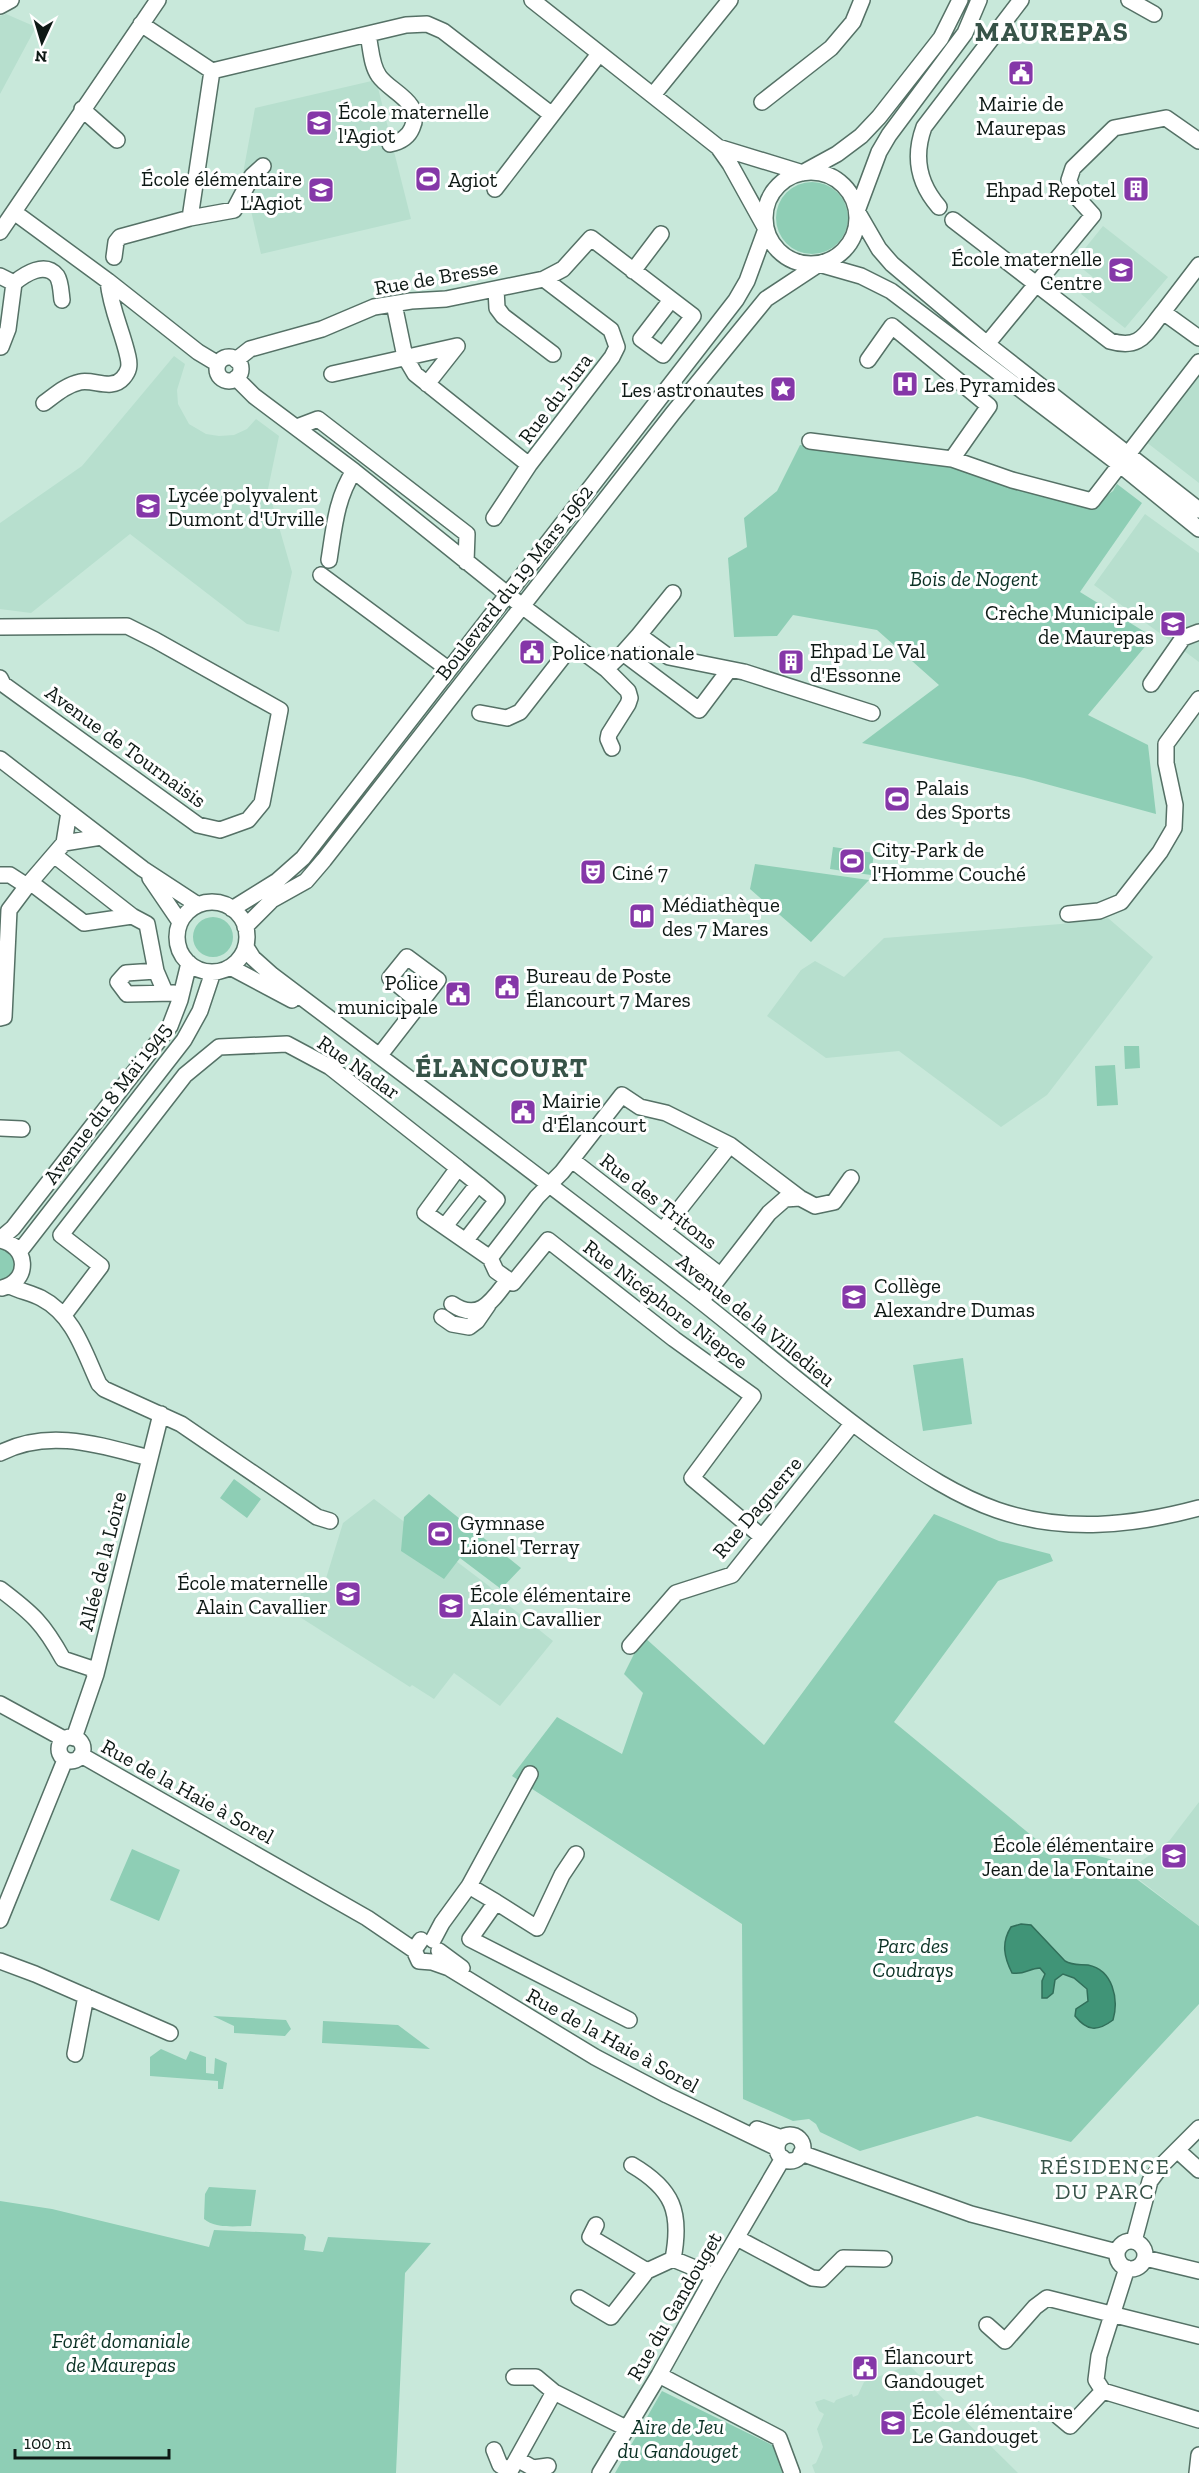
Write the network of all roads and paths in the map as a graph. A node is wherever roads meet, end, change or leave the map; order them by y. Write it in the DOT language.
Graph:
graph roads {
  1 [pos="11,0"];
  2 [pos="158,0"];
  3 [pos="532,0"];
  4 [pos="730,0"];
  5 [pos="862,0"];
  6 [pos="960,0"];
  7 [pos="980,0"];
  8 [pos="1021,0"];
  9 [pos="1130,0"];
  10 [pos="0,6"];
  11 [pos="1154,14"];
  12 [pos="141,24"];
  13 [pos="368,35"];
  14 [pos="599,54"];
  15 [pos="212,71"];
  16 [pos="653,95"];
  17 [pos="762,102"];
  18 [pos="82,110"];
  19 [pos="552,115"];
  20 [pos="117,140"];
  21 [pos="1199,141"];
  22 [pos="390,144"];
  23 [pos="718,147"];
  24 [pos="263,166"];
  25 [pos="803,173"];
  26 [pos="495,189"];
  27 [pos="939,207"];
  28 [pos="857,211"];
  29 [pos="14,212"];
  30 [pos="190,218"];
  31 [pos="953,220"];
  32 [pos="766,229"];
  33 [pos="0,232"];
  34 [pos="661,234"];
  35 [pos="114,257"];
  36 [pos="819,264"];
  37 [pos="1199,265"];
  38 [pos="633,271"];
  39 [pos="0,276"];
  40 [pos="544,279"];
  41 [pos="108,281"];
  42 [pos="14,283"];
  43 [pos="1037,284"];
  44 [pos="496,289"];
  45 [pos="62,300"];
  46 [pos="671,300"];
  47 [pos="394,304"];
  48 [pos="1163,312"];
  49 [pos="1199,338"];
  50 [pos="987,344"];
  51 [pos="1,347"];
  52 [pos="553,354"];
  53 [pos="405,357"];
  54 [pos="236,360"];
  55 [pos="868,360"];
  56 [pos="1199,362"];
  57 [pos="218,364"];
  58 [pos="332,374"];
  59 [pos="236,378"];
  60 [pos="427,384"];
  61 [pos="44,403"];
  62 [pos="297,428"];
  63 [pos="810,441"];
  64 [pos="952,459"];
  65 [pos="1123,459"];
  66 [pos="529,465"];
  67 [pos="354,471"];
  68 [pos="1199,510"];
  69 [pos="494,519"];
  70 [pos="1199,530"];
  71 [pos="329,560"];
  72 [pos="466,562"];
  73 [pos="321,574"];
  74 [pos="673,593"];
  75 [pos="508,594"];
  76 [pos="522,606"];
  77 [pos="0,627"];
  78 [pos="1199,632"];
  79 [pos="639,635"];
  80 [pos="573,644"];
  81 [pos="623,653"];
  82 [pos="448,669"];
  83 [pos="606,669"];
  84 [pos="729,670"];
  85 [pos="0,678"];
  86 [pos="1151,684"];
  87 [pos="1199,699"];
  88 [pos="480,713"];
  89 [pos="872,713"];
  90 [pos="612,748"];
  91 [pos="0,759"];
  92 [pos="69,812"];
  93 [pos="101,837"];
  94 [pos="64,843"];
  95 [pos="54,855"];
  96 [pos="143,869"];
  97 [pos="0,875"];
  98 [pos="29,884"];
  99 [pos="198,905"];
  100 [pos="232,909"];
  101 [pos="1068,914"];
  102 [pos="132,916"];
  103 [pos="180,922"];
  104 [pos="245,927"];
  105 [pos="246,947"];
  106 [pos="189,963"];
  107 [pos="230,968"];
  108 [pos="156,971"];
  109 [pos="213,972"];
  110 [pos="165,992"];
  111 [pos="182,993"];
  112 [pos="420,1003"];
  113 [pos="0,1018"];
  114 [pos="334,1023"];
  115 [pos="380,1056"];
  116 [pos="141,1095"];
  117 [pos="117,1125"];
  118 [pos="0,1128"];
  119 [pos="22,1129"];
  120 [pos="730,1145"];
  121 [pos="572,1160"];
  122 [pos="458,1168"];
  123 [pos="851,1178"];
  124 [pos="478,1185"];
  125 [pos="549,1186"];
  126 [pos="800,1198"];
  127 [pos="445,1226"];
  128 [pos="663,1230"];
  129 [pos="0,1239"];
  130 [pos="466,1240"];
  131 [pos="20,1251"];
  132 [pos="490,1258"];
  133 [pos="23,1268"];
  134 [pos="720,1275"];
  135 [pos="508,1280"];
  136 [pos="3,1288"];
  137 [pos="41,1298"];
  138 [pos="701,1301"];
  139 [pos="452,1304"];
  140 [pos="488,1305"];
  141 [pos="64,1315"];
  142 [pos="442,1317"];
  143 [pos="161,1414"];
  144 [pos="852,1424"];
  145 [pos="0,1454"];
  146 [pos="149,1458"];
  147 [pos="1199,1508"];
  148 [pos="330,1521"];
  149 [pos="761,1536"];
  150 [pos="0,1589"];
  151 [pos="630,1646"];
  152 [pos="96,1674"];
  153 [pos="0,1704"];
  154 [pos="0,1713"];
  155 [pos="66,1746"];
  156 [pos="530,1774"];
  157 [pos="576,1854"];
  158 [pos="469,1886"];
  159 [pos="496,1902"];
  160 [pos="0,1920"];
  161 [pos="428,1949"];
  162 [pos="0,1961"];
  163 [pos="86,1996"];
  164 [pos="630,2020"];
  165 [pos="170,2033"];
  166 [pos="75,2054"];
  167 [pos="1199,2128"];
  168 [pos="781,2148"];
  169 [pos="1177,2150"];
  170 [pos="801,2153"];
  171 [pos="632,2165"];
  172 [pos="1199,2170"];
  173 [pos="596,2226"];
  174 [pos="737,2238"];
  175 [pos="1134,2241"];
  176 [pos="1117,2252"];
  177 [pos="1144,2258"];
  178 [pos="673,2259"];
  179 [pos="884,2259"];
  180 [pos="1127,2268"];
  181 [pos="647,2271"];
  182 [pos="1199,2271"];
  183 [pos="714,2276"];
  184 [pos="579,2298"];
  185 [pos="1112,2313"];
  186 [pos="987,2325"];
  187 [pos="1199,2336"];
  188 [pos="659,2375"];
  189 [pos="514,2377"];
  190 [pos="1103,2391"];
  191 [pos="554,2392"];
  192 [pos="1058,2416"];
  193 [pos="1199,2420"];
  194 [pos="626,2428"];
  195 [pos="494,2450"];
  196 [pos="1199,2455"];
  197 [pos="548,2466"];
  198 [pos="512,2468"];
  199 [pos="600,2473"];
  200 [pos="792,2473"];
  201 [pos="1197,2473"];
  1 -- 10 [label="street"];
  2 -- 12 [label="street"];
  3 -- 14 [label="street"];
  4 -- 16 [label="street"];
  5 -- 17 [label="street"];
  6 -- 25 [label="street"];
  7 -- 28 [label="street"];
  8 -- 27 [label="street"];
  9 -- 11 [label="street"];
  12 -- 15 [label="street"];
  12 -- 18 [label="street"];
  13 -- 15 [label="street"];
  13 -- 19 [label="street"];
  13 -- 22 [label="street"];
  14 -- 16 [label="street"];
  14 -- 19 [label="street"];
  15 -- 30 [label="street"];
  16 -- 23 [label="street"];
  18 -- 20 [label="street"];
  18 -- 29 [label="street"];
  19 -- 26 [label="street"];
  21 -- 43 [label="street"];
  23 -- 25 [label="street"];
  23 -- 32 [label="street"];
  24 -- 30 [label="street"];
  25 -- 28 [label="street"];
  25 -- 32 [label="street"];
  28 -- 36 [label="street"];
  28 -- 50 [label="street"];
  29 -- 33 [label="street"];
  29 -- 41 [label="street"];
  30 -- 35 [label="street"];
  31 -- 43 [label="street"];
  32 -- 36 [label="street"];
  32 -- 75 [label="street, Boulevard du 19 Mars 1962"];
  34 -- 38 [label="street"];
  36 -- 65 [label="street"];
  36 -- 76 [label="street, Boulevard du 19 Mars 1962"];
  37 -- 48 [label="street"];
  38 -- 40 [label="street"];
  38 -- 46 [label="street"];
  39 -- 42 [label="street"];
  40 -- 44 [label="street, Rue de Bresse"];
  40 -- 66 [label="street, Rue du Jura"];
  41 -- 57 [label="street"];
  41 -- 61 [label="street"];
  42 -- 45 [label="street"];
  42 -- 51 [label="street"];
  43 -- 48 [label="street"];
  43 -- 50 [label="street"];
  44 -- 47 [label="street, Rue de Bresse"];
  44 -- 52 [label="street"];
  47 -- 53 [label="street, Rue du Jura"];
  47 -- 54 [label="street, Rue de Bresse"];
  48 -- 49 [label="street"];
  50 -- 65 [label="street"];
  53 -- 58 [label="street"];
  53 -- 60 [label="street, Rue du Jura"];
  53 -- 60 [label="street"];
  54 -- 57 [label="street"];
  54 -- 59 [label="street"];
  55 -- 64 [label="street"];
  56 -- 65 [label="street"];
  57 -- 59 [label="street"];
  59 -- 62 [label="street"];
  60 -- 66 [label="street, Rue du Jura"];
  62 -- 67 [label="street"];
  62 -- 72 [label="street"];
  63 -- 64 [label="street"];
  64 -- 65 [label="street"];
  65 -- 68 [label="street"];
  65 -- 70 [label="street"];
  66 -- 69 [label="street"];
  67 -- 71 [label="street"];
  67 -- 72 [label="street"];
  72 -- 75 [label="street"];
  73 -- 82 [label="street"];
  74 -- 79 [label="street"];
  75 -- 76 [label="street"];
  75 -- 82 [label="street, Boulevard du 19 Mars 1962"];
  76 -- 80 [label="street"];
  76 -- 104 [label="street, Boulevard du 19 Mars 1962"];
  77 -- 85 [label="street, Avenue de Tournaisis"];
  78 -- 86 [label="street"];
  79 -- 81 [label="street"];
  79 -- 84 [label="street"];
  80 -- 83 [label="street"];
  80 -- 88 [label="street"];
  81 -- 83 [label="street"];
  81 -- 84 [label="street"];
  82 -- 100 [label="street, Boulevard du 19 Mars 1962"];
  83 -- 90 [label="street"];
  84 -- 89 [label="street"];
  87 -- 101 [label="street"];
  91 -- 92 [label="street"];
  92 -- 93 [label="street"];
  92 -- 94 [label="street"];
  93 -- 94 [label="street"];
  93 -- 96 [label="street"];
  94 -- 95 [label="street"];
  95 -- 98 [label="street"];
  95 -- 102 [label="street"];
  96 -- 99 [label="street"];
  96 -- 103 [label="street"];
  97 -- 98 [label="street"];
  98 -- 102 [label="street"];
  98 -- 113 [label="street"];
  99 -- 100 [label="street"];
  99 -- 103 [label="street"];
  100 -- 104 [label="street"];
  102 -- 108 [label="street"];
  103 -- 106 [label="street"];
  104 -- 105 [label="street"];
  105 -- 107 [label="street"];
  105 -- 114 [label="street, Avenue de la Villedieu"];
  106 -- 109 [label="street"];
  106 -- 111 [label="street, Avenue du 8 Mai 1945"];
  107 -- 109 [label="street"];
  107 -- 114 [label="street, Avenue de la Villedieu"];
  108 -- 110 [label="street"];
  108 -- 110 [label="street"];
  109 -- 116 [label="street, Avenue du 8 Mai 1945"];
  110 -- 111 [label="street"];
  111 -- 129 [label="street, Avenue du 8 Mai 1945"];
  112 -- 115 [label="street"];
  114 -- 115 [label="street, Avenue de la Villedieu"];
  115 -- 125 [label="street, Avenue de la Villedieu"];
  116 -- 117 [label="street, Avenue du 8 Mai 1945"];
  116 -- 117 [label="street"];
  117 -- 131 [label="street, Avenue du 8 Mai 1945"];
  118 -- 119 [label="street"];
  120 -- 121 [label="street"];
  120 -- 126 [label="street"];
  120 -- 128 [label="street"];
  121 -- 125 [label="street"];
  121 -- 128 [label="street, Rue des Tritons"];
  122 -- 124 [label="street, Rue Nadar"];
  122 -- 127 [label="street"];
  122 -- 141 [label="street, Rue Nadar"];
  123 -- 126 [label="street"];
  124 -- 127 [label="street"];
  124 -- 130 [label="street, Rue Nadar"];
  125 -- 132 [label="street"];
  125 -- 138 [label="street, Avenue de la Villedieu"];
  126 -- 134 [label="street"];
  127 -- 130 [label="street"];
  128 -- 134 [label="street, Rue des Tritons"];
  129 -- 131 [label="street, Avenue du 8 Mai 1945"];
  130 -- 132 [label="street"];
  131 -- 133 [label="street"];
  132 -- 135 [label="street"];
  133 -- 136 [label="street"];
  133 -- 137 [label="street"];
  134 -- 138 [label="street"];
  135 -- 140 [label="street"];
  135 -- 149 [label="street, Rue Nicéphore Niepce"];
  136 -- 137 [label="street"];
  137 -- 141 [label="street"];
  138 -- 144 [label="street, Avenue de la Villedieu"];
  139 -- 140 [label="street"];
  140 -- 142 [label="street"];
  141 -- 143 [label="street"];
  143 -- 146 [label="street, Allée de la Loire"];
  143 -- 148 [label="street"];
  144 -- 147 [label="street, Avenue de la Villedieu"];
  144 -- 149 [label="street, Rue Daguerre"];
  145 -- 146 [label="street"];
  146 -- 152 [label="street, Allée de la Loire"];
  149 -- 151 [label="street, Rue Daguerre"];
  150 -- 152 [label="street, Allée de la Loire"];
  152 -- 155 [label="street, Allée de la Loire"];
  153 -- 155 [label="street"];
  154 -- 155 [label="street"];
  155 -- 160 [label="street, Allée de la Loire"];
  155 -- 161 [label="street, Rue de la Haie à Sorel"];
  156 -- 158 [label="street"];
  157 -- 159 [label="street"];
  158 -- 159 [label="street"];
  158 -- 161 [label="street"];
  159 -- 164 [label="street"];
  161 -- 168 [label="street, Rue de la Haie à Sorel"];
  162 -- 163 [label="street"];
  163 -- 165 [label="street"];
  163 -- 166 [label="street"];
  167 -- 169 [label="street"];
  168 -- 170 [label="street"];
  168 -- 170 [label="street, Rue de la Haie à Sorel"];
  168 -- 174 [label="street, Rue du Gandouget"];
  169 -- 172 [label="street"];
  169 -- 175 [label="street"];
  170 -- 176 [label="street"];
  171 -- 178 [label="street"];
  173 -- 181 [label="street"];
  174 -- 179 [label="street"];
  174 -- 183 [label="street, Rue du Gandouget"];
  175 -- 176 [label="street"];
  175 -- 177 [label="street"];
  176 -- 180 [label="street"];
  177 -- 180 [label="street"];
  177 -- 182 [label="street"];
  178 -- 181 [label="street"];
  178 -- 183 [label="street"];
  180 -- 185 [label="street"];
  181 -- 184 [label="street"];
  183 -- 188 [label="street, Rue du Gandouget"];
  185 -- 186 [label="street"];
  185 -- 187 [label="street"];
  185 -- 190 [label="street"];
  188 -- 194 [label="street, Rue du Gandouget"];
  188 -- 200 [label="street"];
  189 -- 191 [label="street"];
  190 -- 192 [label="street"];
  190 -- 193 [label="street"];
  191 -- 194 [label="street"];
  191 -- 198 [label="street"];
  194 -- 199 [label="street, Rue du Gandouget"];
  195 -- 198 [label="street"];
  196 -- 201 [label="street"];
  197 -- 198 [label="street"];
}
